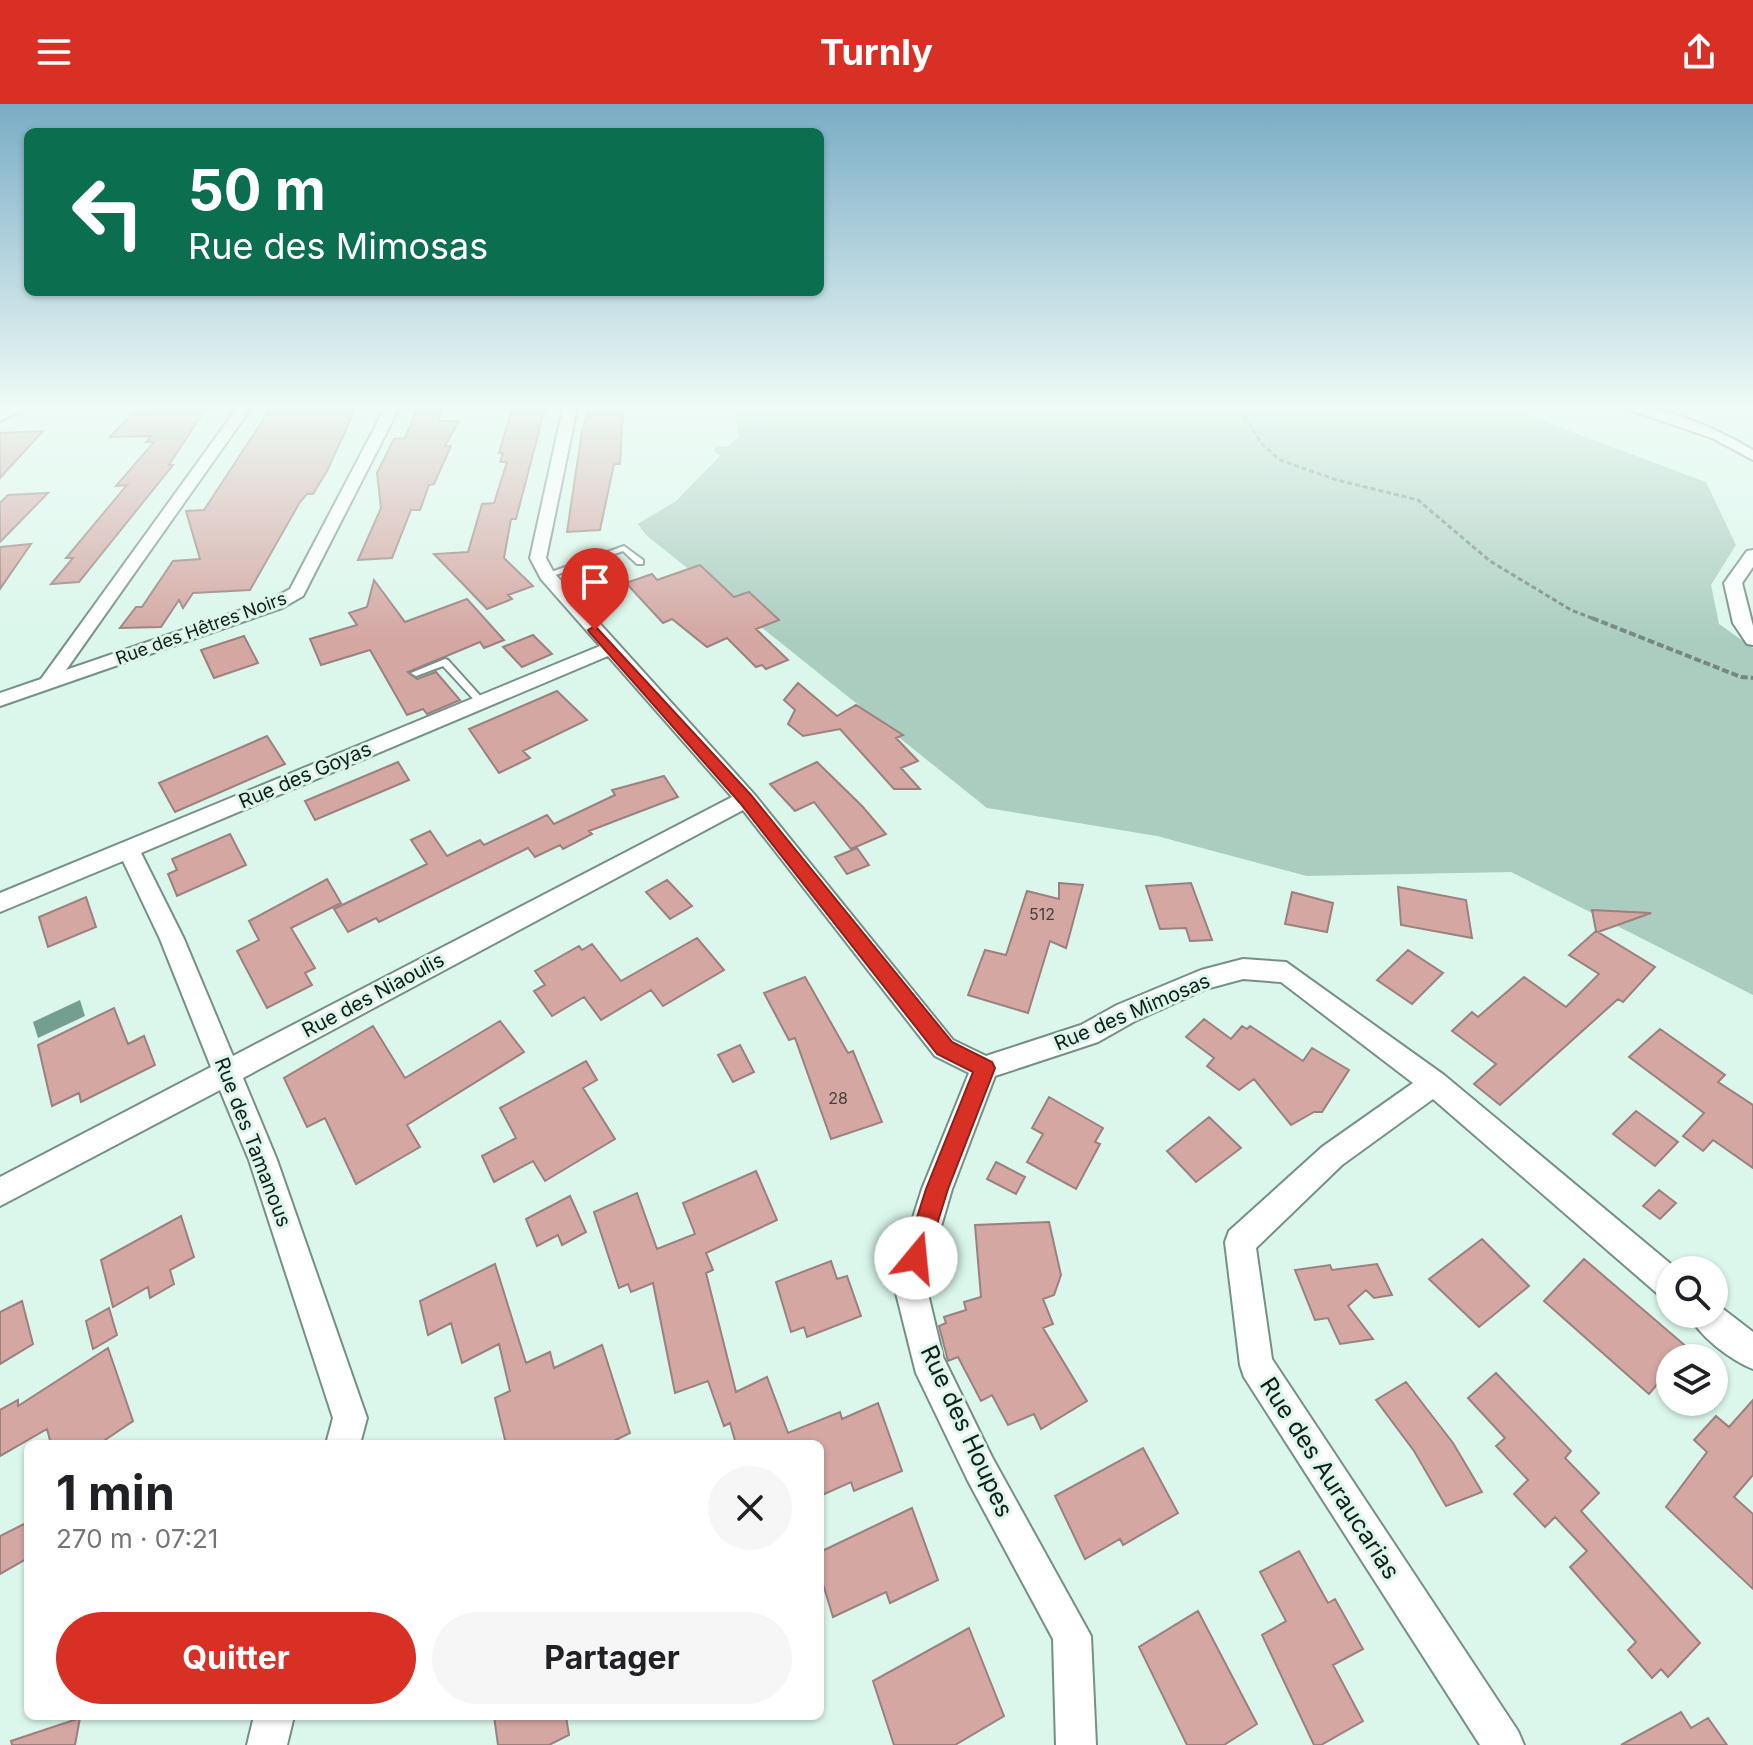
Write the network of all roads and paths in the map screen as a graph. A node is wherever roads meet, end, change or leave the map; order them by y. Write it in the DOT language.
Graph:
graph roads {
  1 [pos="189,485"];
  2 [pos="352,485"];
  3 [pos="554,485"];
  4 [pos="1356,485"];
  5 [pos="1753,555"];
  6 [pos="640,562"];
  7 [pos="547,575"];
  8 [pos="1753,640"];
  9 [pos="611,648"];
  10 [pos="416,673"];
  11 [pos="1753,678"];
  12 [pos="47,684"];
  13 [pos="0,700"];
  14 [pos="481,702"];
  15 [pos="746,799"];
  16 [pos="128,849"];
  17 [pos="0,903"];
  18 [pos="985,1068"];
  19 [pos="226,1072"];
  20 [pos="1434,1083"];
  21 [pos="0,1192"];
  22 [pos="1656,1272"];
  23 [pos="1722,1328"];
  24 [pos="1753,1353"];
  25 [pos="344,1440"];
  26 [pos="273,1720"];
  27 [pos="1071,1743"];
  28 [pos="267,1745"];
  29 [pos="1504,1745"];
  1 -- 12 [label="street"];
  2 -- 12 [label="street, Rue des Hêtres Noirs"];
  3 -- 7 [label="street"];
  4 -- 11 [label="path"];
  5 -- 8 [label="street"];
  6 -- 7 [label="lane"];
  7 -- 9 [label="street"];
  9 -- 14 [label="street, Rue des Goyas"];
  9 -- 15 [label="street"];
  10 -- 14 [label="lane"];
  12 -- 13 [label="street, Rue des Hêtres Noirs"];
  14 -- 16 [label="street, Rue des Goyas"];
  15 -- 18 [label="street"];
  15 -- 19 [label="street, Rue des Niaoulis"];
  16 -- 17 [label="street, Rue des Goyas"];
  16 -- 19 [label="street, Rue des Tamanous"];
  18 -- 20 [label="street, Rue des Mimosas"];
  18 -- 27 [label="street, Rue des Houpes"];
  19 -- 21 [label="street, Rue des Niaoulis"];
  19 -- 25 [label="street, Rue des Tamanous"];
  20 -- 22 [label="street, Rue des Mimosas"];
  20 -- 29 [label="street, Rue des Auraucarias"];
  23 -- 24 [label="street"];
  26 -- 28 [label="street"];
}
